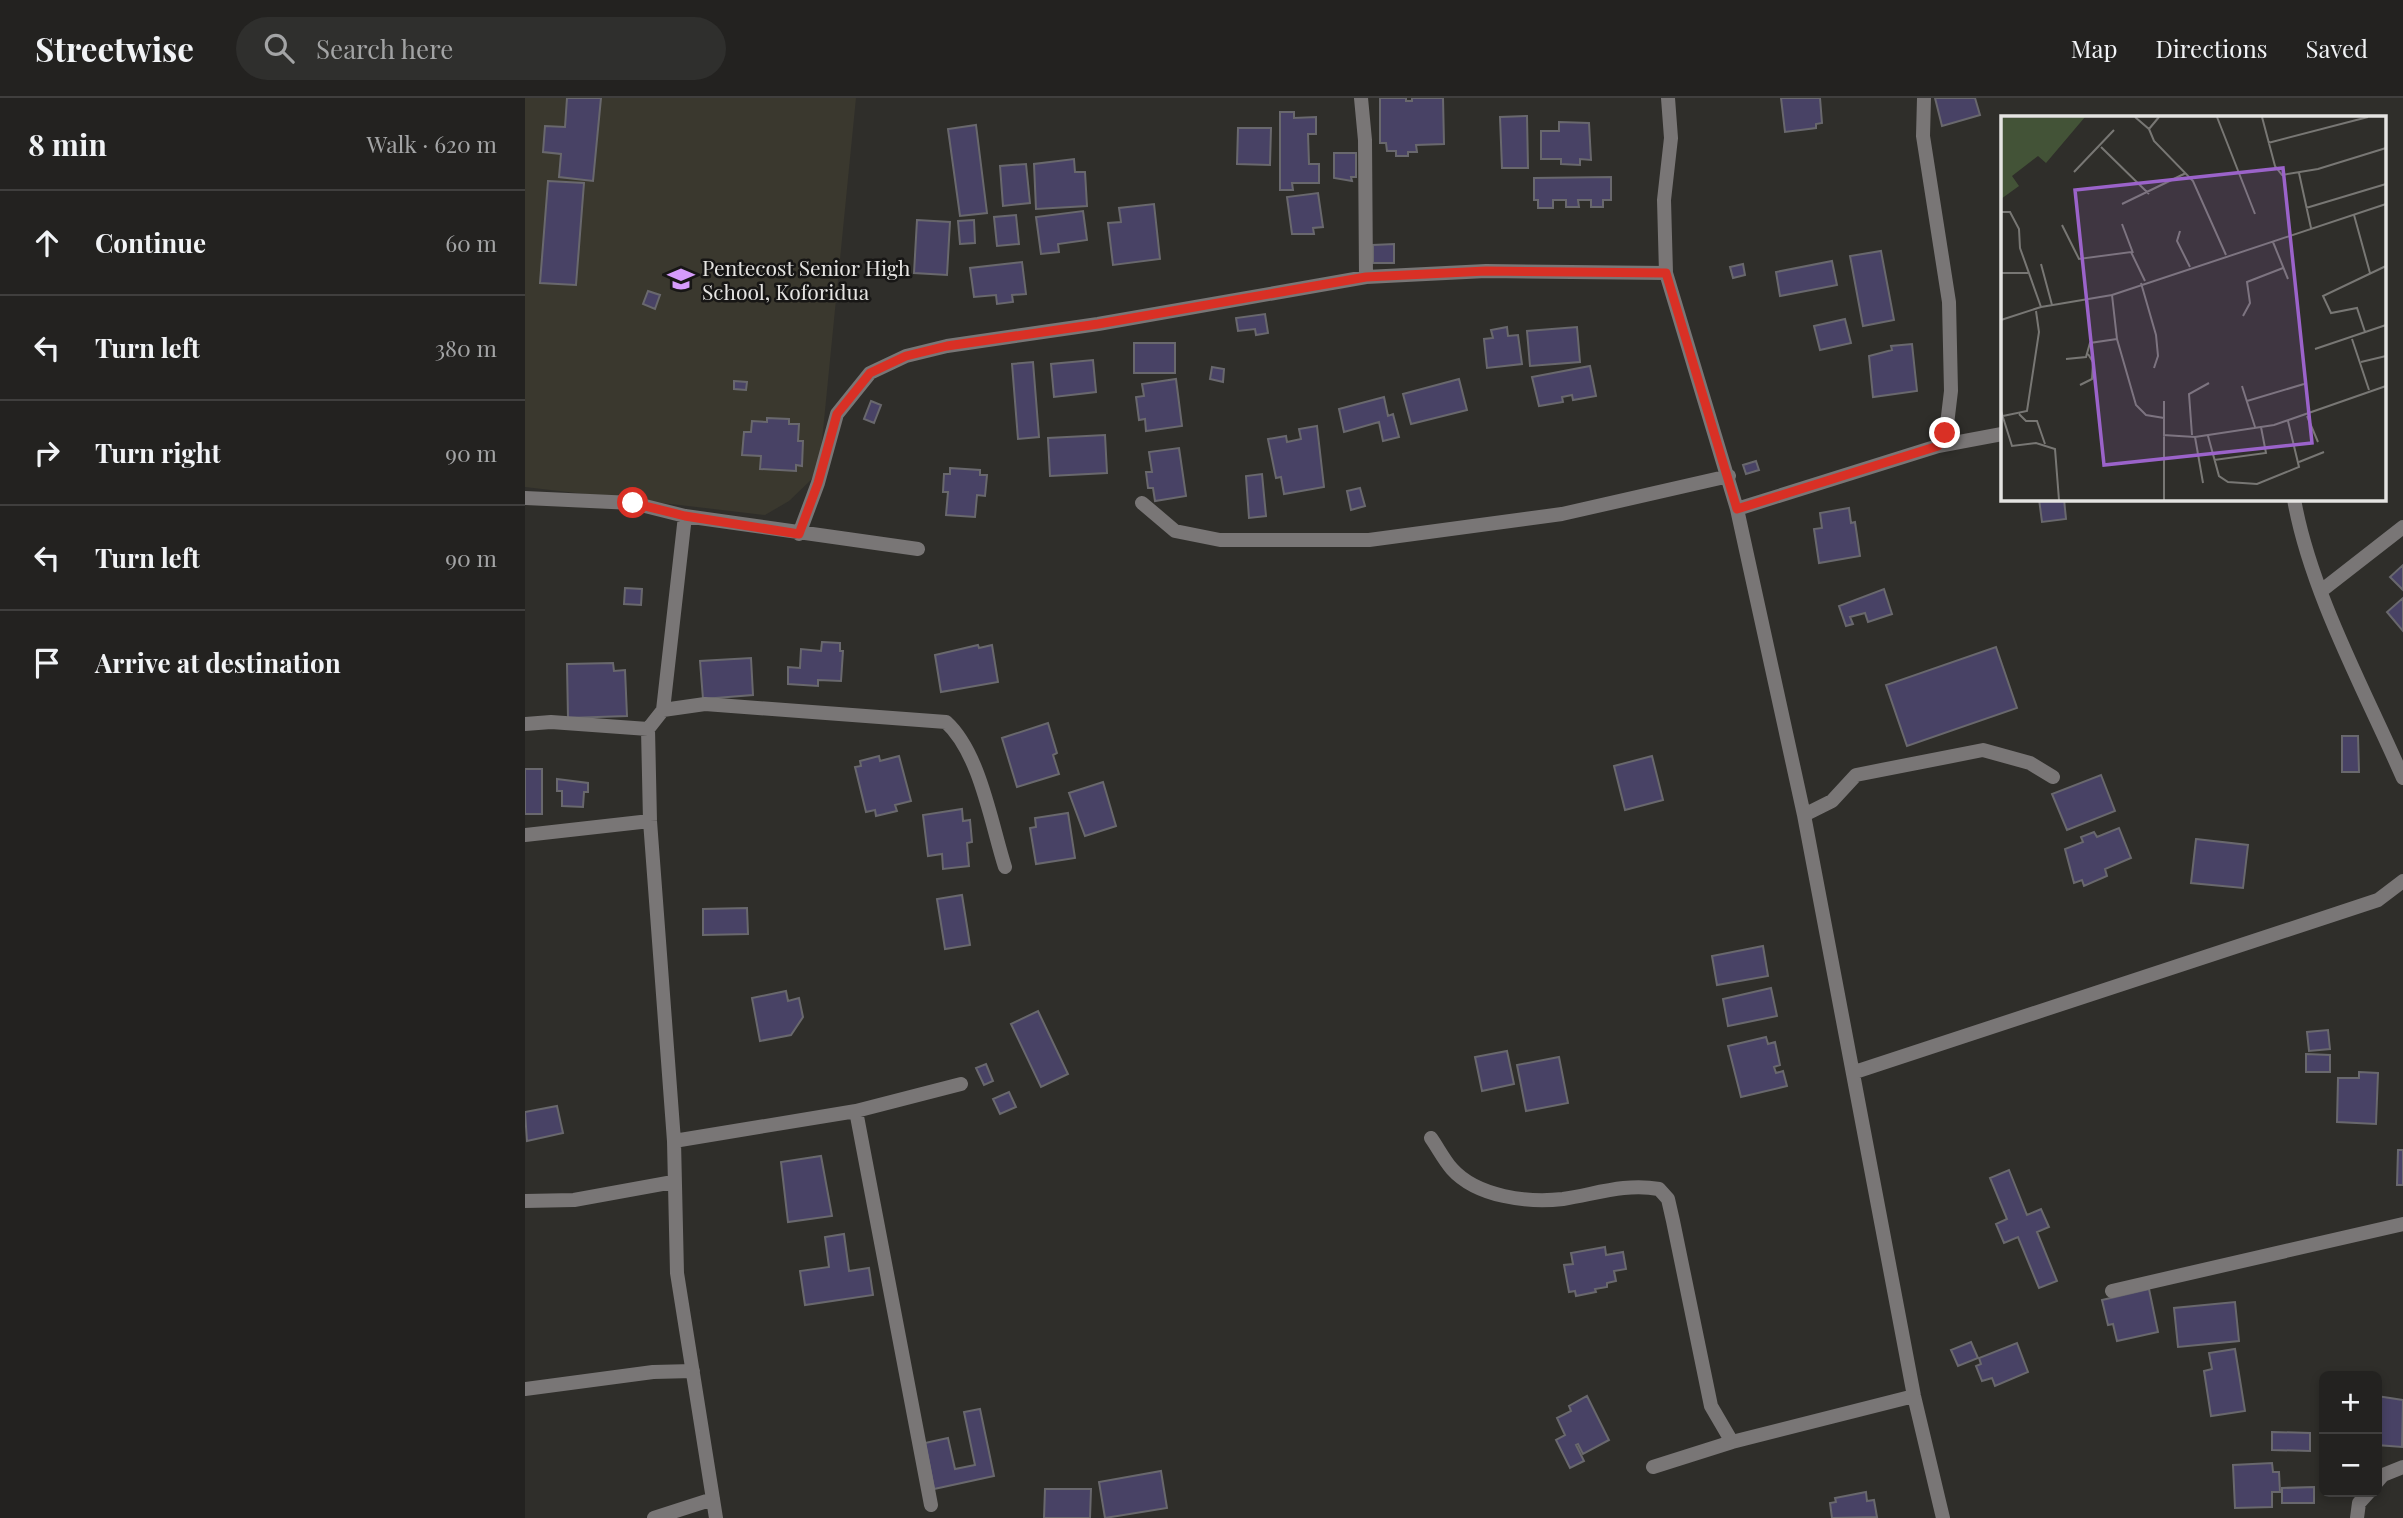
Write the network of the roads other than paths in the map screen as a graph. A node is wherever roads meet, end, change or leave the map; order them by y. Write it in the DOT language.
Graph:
graph roads {
  1 [pos="1361,98"];
  2 [pos="1668,98"];
  3 [pos="1924,98"];
  4 [pos="1666,273"];
  5 [pos="1366,277"];
  6 [pos="2001,434"];
  7 [pos="1938,446"];
  8 [pos="1729,476"];
  9 [pos="525,498"];
  10 [pos="2294,500"];
  11 [pos="1142,503"];
  12 [pos="1737,509"];
  13 [pos="685,516"];
  14 [pos="2403,527"];
  15 [pos="799,534"];
  16 [pos="918,549"];
  17 [pos="2321,591"];
  18 [pos="663,710"];
  19 [pos="525,724"];
  20 [pos="648,729"];
  21 [pos="2053,777"];
  22 [pos="2403,778"];
  23 [pos="1804,816"];
  24 [pos="650,821"];
  25 [pos="525,835"];
  26 [pos="1005,867"];
  27 [pos="2403,881"];
  28 [pos="1855,1072"];
  29 [pos="961,1084"];
  30 [pos="856,1111"];
  31 [pos="1431,1138"];
  32 [pos="674,1141"];
  33 [pos="673,1182"];
  34 [pos="525,1201"];
  35 [pos="2403,1224"];
  36 [pos="2112,1290"];
  37 [pos="693,1371"];
  38 [pos="525,1389"];
  39 [pos="1914,1396"];
  40 [pos="1732,1442"];
  41 [pos="1653,1467"];
  42 [pos="2403,1467"];
  43 [pos="2382,1476"];
  44 [pos="2364,1497"];
  45 [pos="713,1499"];
  46 [pos="930,1504"];
  47 [pos="655,1518"];
  48 [pos="716,1518"];
  49 [pos="1943,1518"];
  50 [pos="2357,1518"];
  1 -- 5 [label="street"];
  2 -- 4 [label="street"];
  3 -- 7 [label="street"];
  4 -- 5 [label="street"];
  4 -- 8 [label="street"];
  5 -- 15 [label="street"];
  6 -- 7 [label="street"];
  7 -- 12 [label="street"];
  8 -- 11 [label="street"];
  8 -- 12 [label="street"];
  9 -- 13 [label="street"];
  10 -- 17 [label="street"];
  12 -- 23 [label="street"];
  13 -- 15 [label="street"];
  13 -- 18 [label="street"];
  14 -- 17 [label="street"];
  15 -- 16 [label="street"];
  17 -- 22 [label="street"];
  18 -- 20 [label="street"];
  18 -- 26 [label="street"];
  19 -- 20 [label="street"];
  20 -- 24 [label="street"];
  21 -- 23 [label="street"];
  23 -- 28 [label="street"];
  24 -- 25 [label="street"];
  24 -- 32 [label="street"];
  27 -- 28 [label="street"];
  28 -- 39 [label="street"];
  29 -- 30 [label="street"];
  30 -- 32 [label="street"];
  30 -- 46 [label="street"];
  31 -- 40 [label="street"];
  32 -- 33 [label="street"];
  33 -- 34 [label="street"];
  33 -- 37 [label="street"];
  35 -- 36 [label="street"];
  37 -- 38 [label="street"];
  37 -- 45 [label="street"];
  39 -- 40 [label="street"];
  39 -- 49 [label="street"];
  40 -- 41 [label="street"];
  42 -- 43 [label="street"];
  44 -- 50 [label="street"];
  45 -- 47 [label="street"];
  45 -- 48 [label="street"];
}
